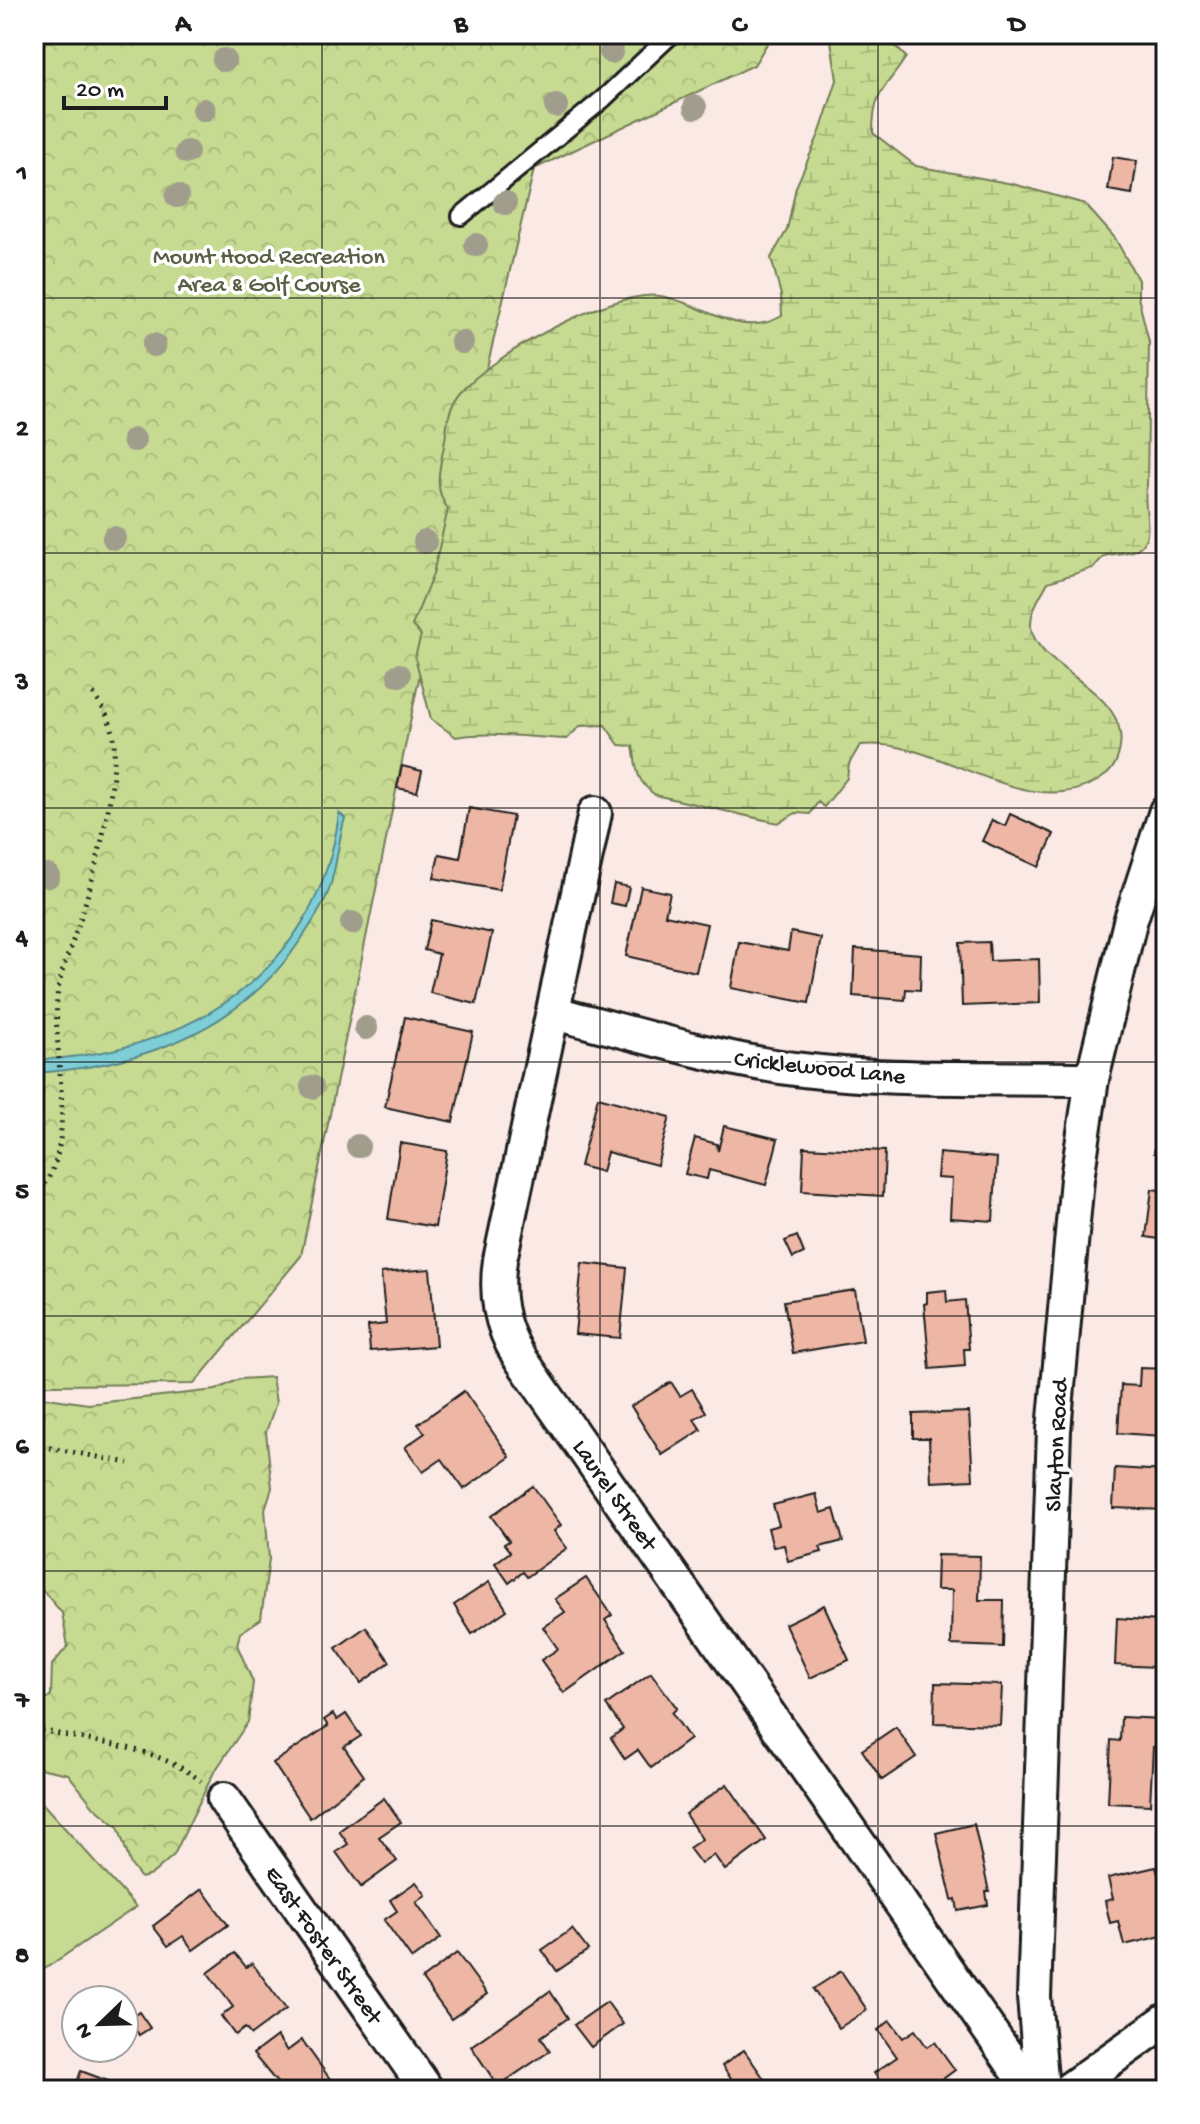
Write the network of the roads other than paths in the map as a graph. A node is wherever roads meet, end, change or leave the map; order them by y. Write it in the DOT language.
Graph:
graph roads {
  1 [pos="672,34"];
  2 [pos="461,216"];
  3 [pos="1166,811"];
  4 [pos="595,813"];
  5 [pos="554,1013"];
  6 [pos="1092,1079"];
  7 [pos="224,1799"];
  8 [pos="1166,2020"];
  9 [pos="427,2090"];
  10 [pos="1031,2090"];
  11 [pos="1042,2090"];
  12 [pos="1068,2090"];
  1 -- 2 [label="lane"];
  3 -- 6 [label="street, Slayton Road"];
  4 -- 5 [label="street, Laurel Street"];
  5 -- 6 [label="street, Cricklewood Lane"];
  5 -- 10 [label="street, Laurel Street"];
  6 -- 11 [label="street, Slayton Road"];
  7 -- 9 [label="street, East Foster Street"];
  8 -- 12 [label="street"];
}
